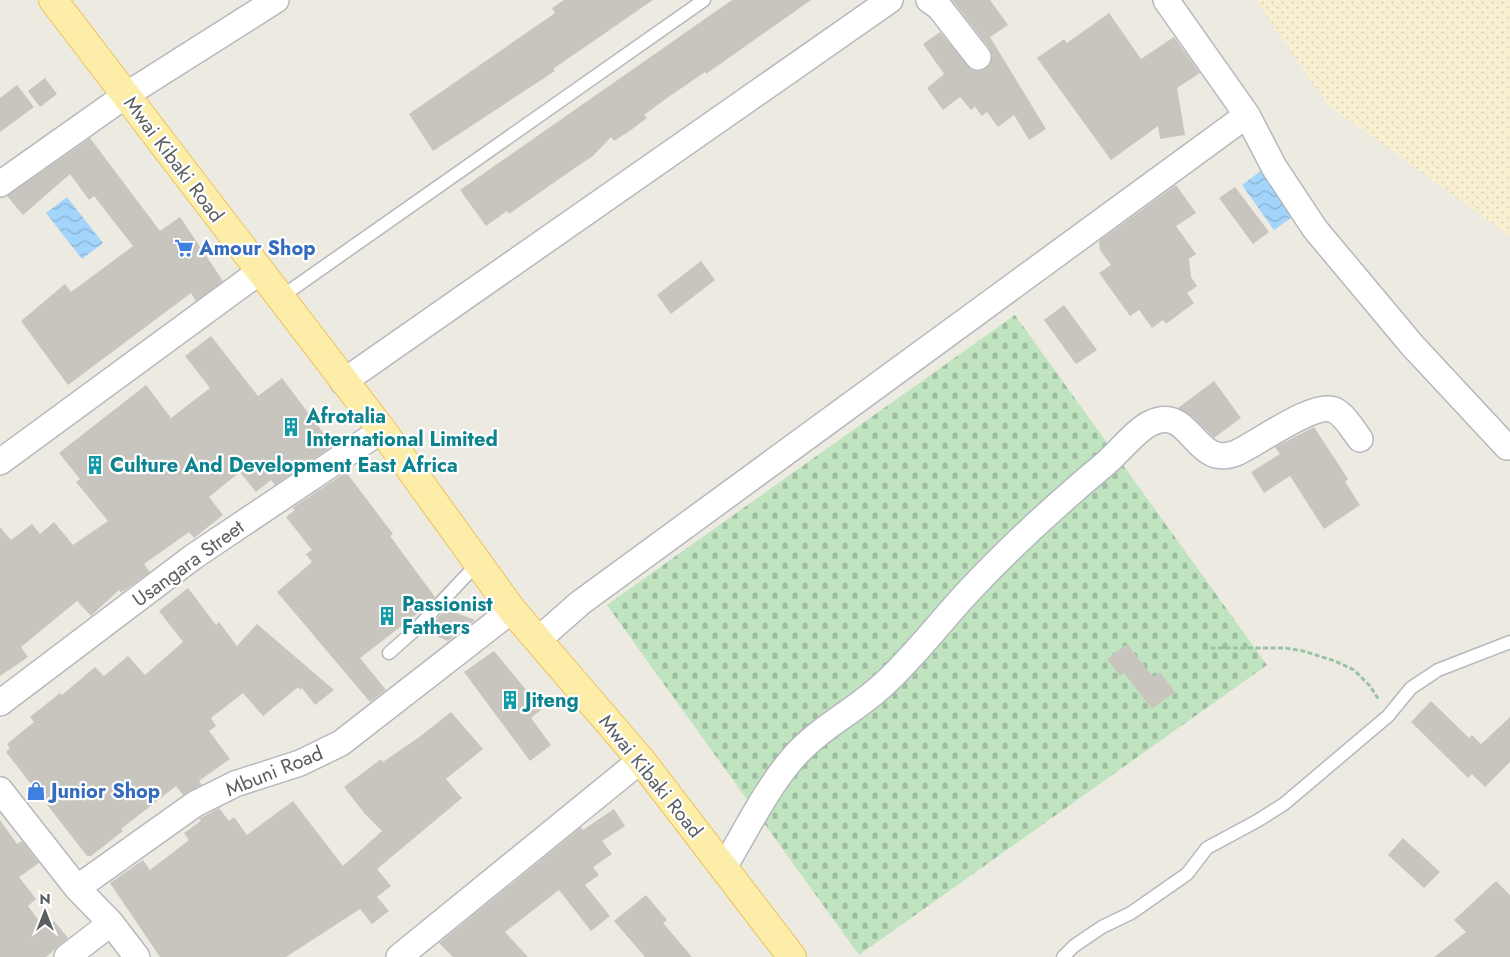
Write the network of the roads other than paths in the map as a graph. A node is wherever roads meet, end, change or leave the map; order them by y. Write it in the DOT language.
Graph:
graph roads {
  1 [pos="53,0"];
  2 [pos="276,0"];
  3 [pos="704,0"];
  4 [pos="890,0"];
  5 [pos="930,0"];
  6 [pos="1166,0"];
  7 [pos="978,57"];
  8 [pos="126,95"];
  9 [pos="1247,115"];
  10 [pos="0,184"];
  11 [pos="259,272"];
  12 [pos="281,297"];
  13 [pos="343,382"];
  14 [pos="382,430"];
  15 [pos="1360,439"];
  16 [pos="1507,448"];
  17 [pos="0,462"];
  18 [pos="478,563"];
  19 [pos="512,610"];
  20 [pos="538,640"];
  21 [pos="1510,642"];
  22 [pos="390,654"];
  23 [pos="0,704"];
  24 [pos="640,760"];
  25 [pos="0,790"];
  26 [pos="724,866"];
  27 [pos="78,888"];
  28 [pos="111,923"];
  29 [pos="67,957"];
  30 [pos="137,957"];
  31 [pos="399,957"];
  32 [pos="792,957"];
  33 [pos="1063,957"];
  1 -- 8 [label="main road, Mwai Kibaki Road"];
  2 -- 8 [label="street"];
  3 -- 12 [label="lane"];
  4 -- 13 [label="street"];
  5 -- 7 [label="street"];
  6 -- 9 [label="street"];
  8 -- 10 [label="street"];
  8 -- 11 [label="main road, Mwai Kibaki Road"];
  9 -- 16 [label="street"];
  9 -- 20 [label="street"];
  11 -- 12 [label="main road, Mwai Kibaki Road"];
  11 -- 17 [label="street"];
  12 -- 13 [label="main road, Mwai Kibaki Road"];
  13 -- 14 [label="main road, Mwai Kibaki Road"];
  14 -- 18 [label="main road, Mwai Kibaki Road"];
  14 -- 23 [label="street, Usangara Street"];
  15 -- 26 [label="street"];
  18 -- 19 [label="main road, Mwai Kibaki Road"];
  18 -- 22 [label="lane"];
  19 -- 20 [label="main road, Mwai Kibaki Road"];
  19 -- 27 [label="street, Mbuni Road"];
  20 -- 24 [label="main road, Mwai Kibaki Road"];
  21 -- 33 [label="lane"];
  24 -- 26 [label="main road, Mwai Kibaki Road"];
  24 -- 31 [label="street"];
  25 -- 27 [label="street"];
  26 -- 32 [label="main road, Mwai Kibaki Road"];
  27 -- 28 [label="street"];
  28 -- 29 [label="street"];
  28 -- 30 [label="street"];
}
